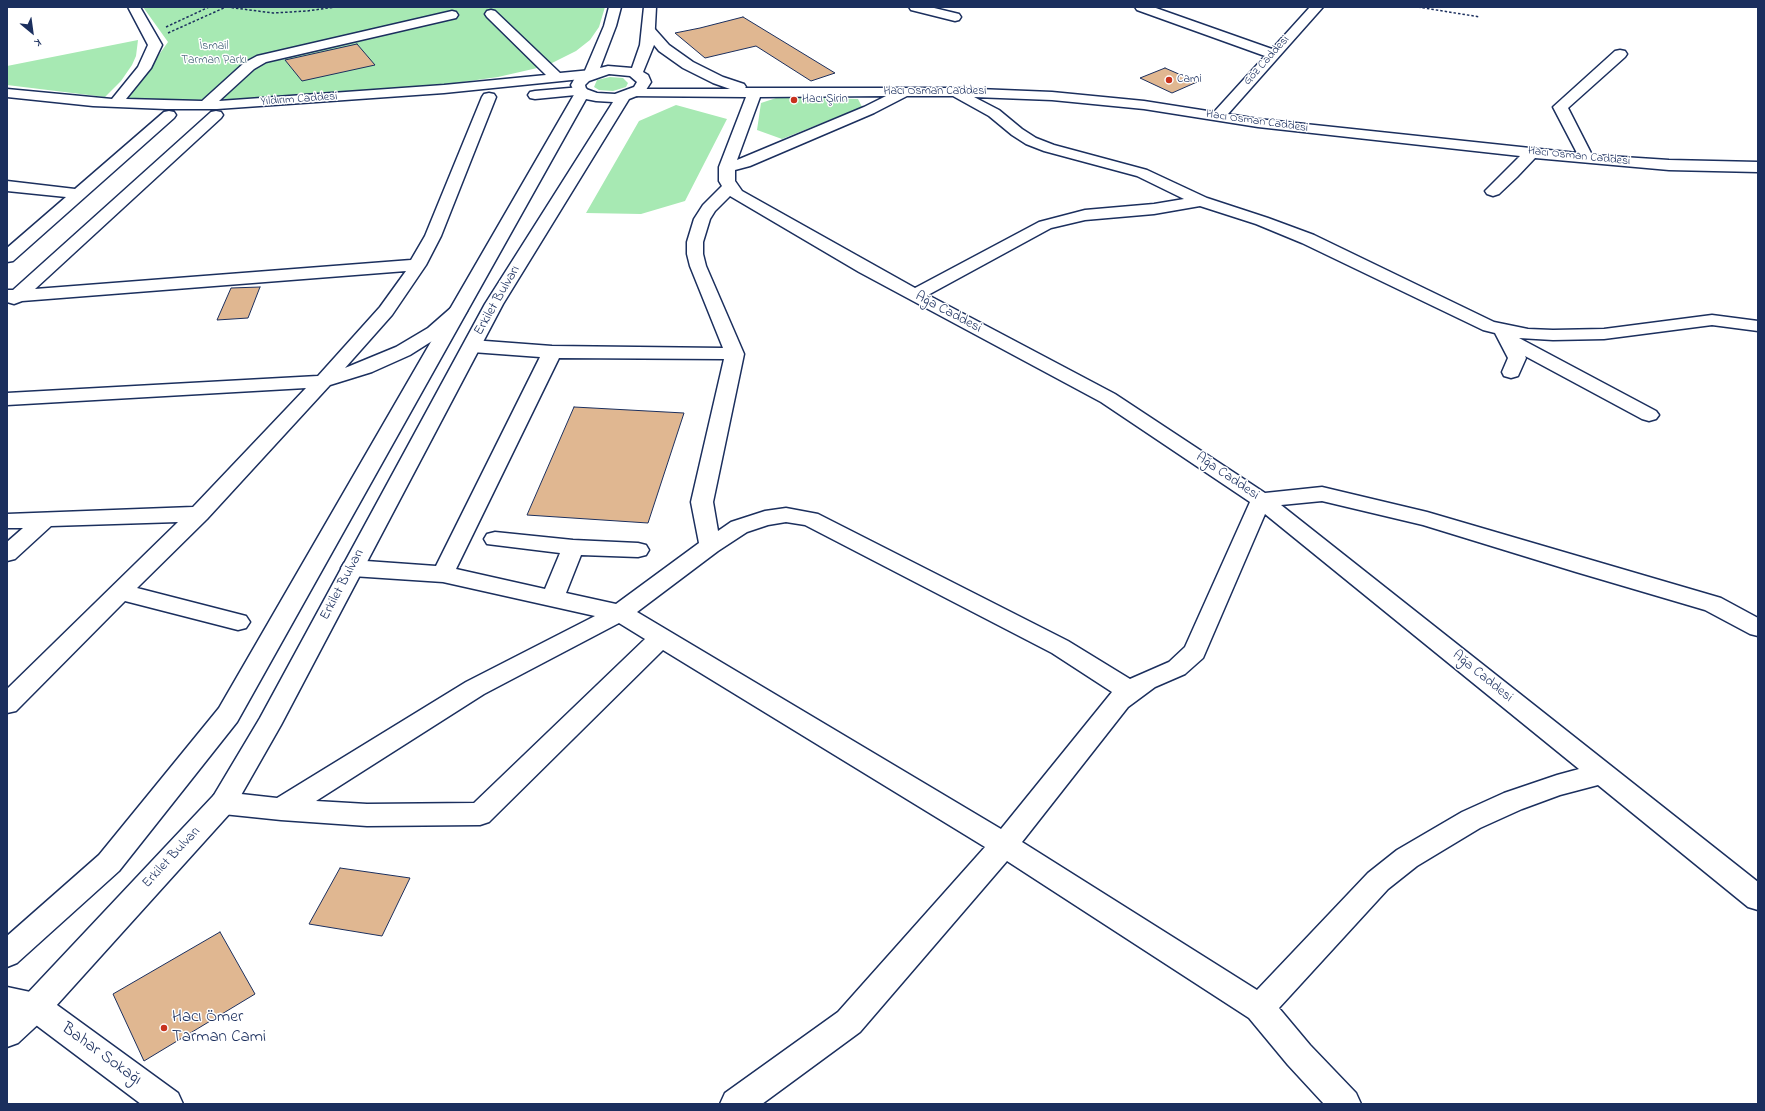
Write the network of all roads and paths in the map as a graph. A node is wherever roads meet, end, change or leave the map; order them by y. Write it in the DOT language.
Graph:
graph roads {
  1 [pos="134,7"];
  2 [pos="209,7"];
  3 [pos="226,7"];
  4 [pos="335,7"];
  5 [pos="615,7"];
  6 [pos="650,7"];
  7 [pos="915,7"];
  8 [pos="1141,7"];
  9 [pos="1418,7"];
  10 [pos="1310,9"];
  11 [pos="491,14"];
  12 [pos="452,15"];
  13 [pos="956,17"];
  14 [pos="1480,17"];
  15 [pos="648,30"];
  16 [pos="151,38"];
  17 [pos="1273,54"];
  18 [pos="1620,54"];
  19 [pos="639,75"];
  20 [pos="557,78"];
  21 [pos="585,86"];
  22 [pos="755,92"];
  23 [pos="904,92"];
  24 [pos="953,92"];
  25 [pos="7,93"];
  26 [pos="628,95"];
  27 [pos="524,96"];
  28 [pos="7,103"];
  29 [pos="116,103"];
  30 [pos="211,110"];
  31 [pos="169,115"];
  32 [pos="1218,117"];
  33 [pos="1530,153"];
  34 [pos="1587,159"];
  35 [pos="727,167"];
  36 [pos="1758,167"];
  37 [pos="7,186"];
  38 [pos="730,187"];
  39 [pos="1493,191"];
  40 [pos="79,194"];
  41 [pos="1201,202"];
  42 [pos="7,257"];
  43 [pos="418,265"];
  44 [pos="915,295"];
  45 [pos="10,299"];
  46 [pos="458,311"];
  47 [pos="1758,326"];
  48 [pos="1505,334"];
  49 [pos="472,346"];
  50 [pos="552,352"];
  51 [pos="735,354"];
  52 [pos="1511,372"];
  53 [pos="323,381"];
  54 [pos="7,399"];
  55 [pos="1649,415"];
  56 [pos="1261,500"];
  57 [pos="199,514"];
  58 [pos="45,520"];
  59 [pos="7,521"];
  60 [pos="495,539"];
  61 [pos="710,546"];
  62 [pos="573,547"];
  63 [pos="638,550"];
  64 [pos="7,554"];
  65 [pos="352,568"];
  66 [pos="443,574"];
  67 [pos="120,592"];
  68 [pos="553,598"];
  69 [pos="620,613"];
  70 [pos="238,622"];
  71 [pos="1758,628"];
  72 [pos="661,638"];
  73 [pos="1130,691"];
  74 [pos="7,704"];
  75 [pos="1603,773"];
  76 [pos="223,803"];
  77 [pos="281,809"];
  78 [pos="1004,845"];
  79 [pos="1758,898"];
  80 [pos="7,954"];
  81 [pos="21,1004"];
  82 [pos="1260,1008"];
  83 [pos="7,1033"];
  84 [pos="167,1104"];
  85 [pos="736,1104"];
  86 [pos="1345,1104"];
  1 -- 16 [label="street"];
  2 -- 16 [label="path"];
  3 -- 4 [label="path"];
  3 -- 16 [label="path"];
  5 -- 21 [label="street"];
  6 -- 15 [label="street"];
  7 -- 13 [label="street"];
  8 -- 17 [label="street"];
  9 -- 14 [label="path"];
  10 -- 17 [label="street, Göz Caddesi"];
  11 -- 20 [label="street"];
  12 -- 30 [label="street"];
  15 -- 19 [label="street"];
  15 -- 22 [label="street"];
  16 -- 29 [label="street"];
  17 -- 32 [label="street, Göz Caddesi"];
  18 -- 34 [label="street"];
  19 -- 21 [label="street"];
  19 -- 22 [label="street"];
  19 -- 26 [label="street, Erkilet Bulvarı"];
  20 -- 21 [label="street, Yıldırım Caddesi"];
  20 -- 30 [label="street, Yıldırım Caddesi"];
  21 -- 26 [label="street"];
  21 -- 27 [label="street"];
  21 -- 46 [label="street"];
  22 -- 23 [label="street, Hacı Osman Caddesi"];
  22 -- 26 [label="street"];
  22 -- 35 [label="street"];
  23 -- 24 [label="street, Hacı Osman Caddesi"];
  23 -- 35 [label="street"];
  24 -- 32 [label="street, Hacı Osman Caddesi"];
  24 -- 41 [label="street"];
  25 -- 29 [label="street, Yıldırım Caddesi"];
  26 -- 49 [label="street, Erkilet Bulvarı"];
  28 -- 31 [label="street, Yıldırım Caddesi"];
  29 -- 30 [label="street, Yıldırım Caddesi"];
  30 -- 31 [label="street, Yıldırım Caddesi"];
  30 -- 43 [label="street, Yıldırım Caddesi"];
  30 -- 45 [label="street"];
  31 -- 40 [label="street"];
  32 -- 33 [label="street, Hacı Osman Caddesi"];
  33 -- 34 [label="street, Hacı Osman Caddesi"];
  33 -- 39 [label="street"];
  34 -- 36 [label="street, Hacı Osman Caddesi"];
  35 -- 38 [label="street"];
  37 -- 40 [label="street"];
  38 -- 44 [label="street, Ağa Caddesi"];
  38 -- 51 [label="street"];
  40 -- 42 [label="street"];
  41 -- 44 [label="street"];
  41 -- 48 [label="street"];
  43 -- 45 [label="street"];
  43 -- 53 [label="street"];
  44 -- 56 [label="street, Ağa Caddesi"];
  46 -- 53 [label="street"];
  46 -- 80 [label="street"];
  47 -- 48 [label="street"];
  48 -- 52 [label="street"];
  48 -- 55 [label="street"];
  49 -- 50 [label="street"];
  49 -- 65 [label="street, Erkilet Bulvarı"];
  50 -- 51 [label="street"];
  50 -- 66 [label="street"];
  51 -- 61 [label="street"];
  53 -- 54 [label="street"];
  53 -- 57 [label="street"];
  56 -- 71 [label="street"];
  56 -- 73 [label="street"];
  56 -- 75 [label="street, Ağa Caddesi"];
  57 -- 58 [label="street"];
  57 -- 67 [label="street"];
  58 -- 59 [label="street"];
  58 -- 64 [label="street"];
  60 -- 62 [label="street"];
  61 -- 69 [label="street"];
  61 -- 73 [label="street"];
  62 -- 63 [label="street"];
  62 -- 68 [label="street"];
  65 -- 66 [label="street"];
  65 -- 76 [label="street, Erkilet Bulvarı"];
  66 -- 68 [label="street"];
  67 -- 70 [label="street"];
  67 -- 74 [label="street"];
  68 -- 69 [label="street"];
  69 -- 72 [label="street"];
  69 -- 77 [label="street"];
  72 -- 77 [label="street"];
  72 -- 78 [label="street"];
  73 -- 78 [label="street"];
  75 -- 79 [label="street, Ağa Caddesi"];
  75 -- 82 [label="street"];
  76 -- 77 [label="street"];
  76 -- 81 [label="street, Erkilet Bulvarı"];
  78 -- 82 [label="street"];
  78 -- 85 [label="street"];
  81 -- 83 [label="street, Erkilet Bulvarı"];
  81 -- 84 [label="street, Bahar Sokağı"];
  82 -- 86 [label="street"];
}
